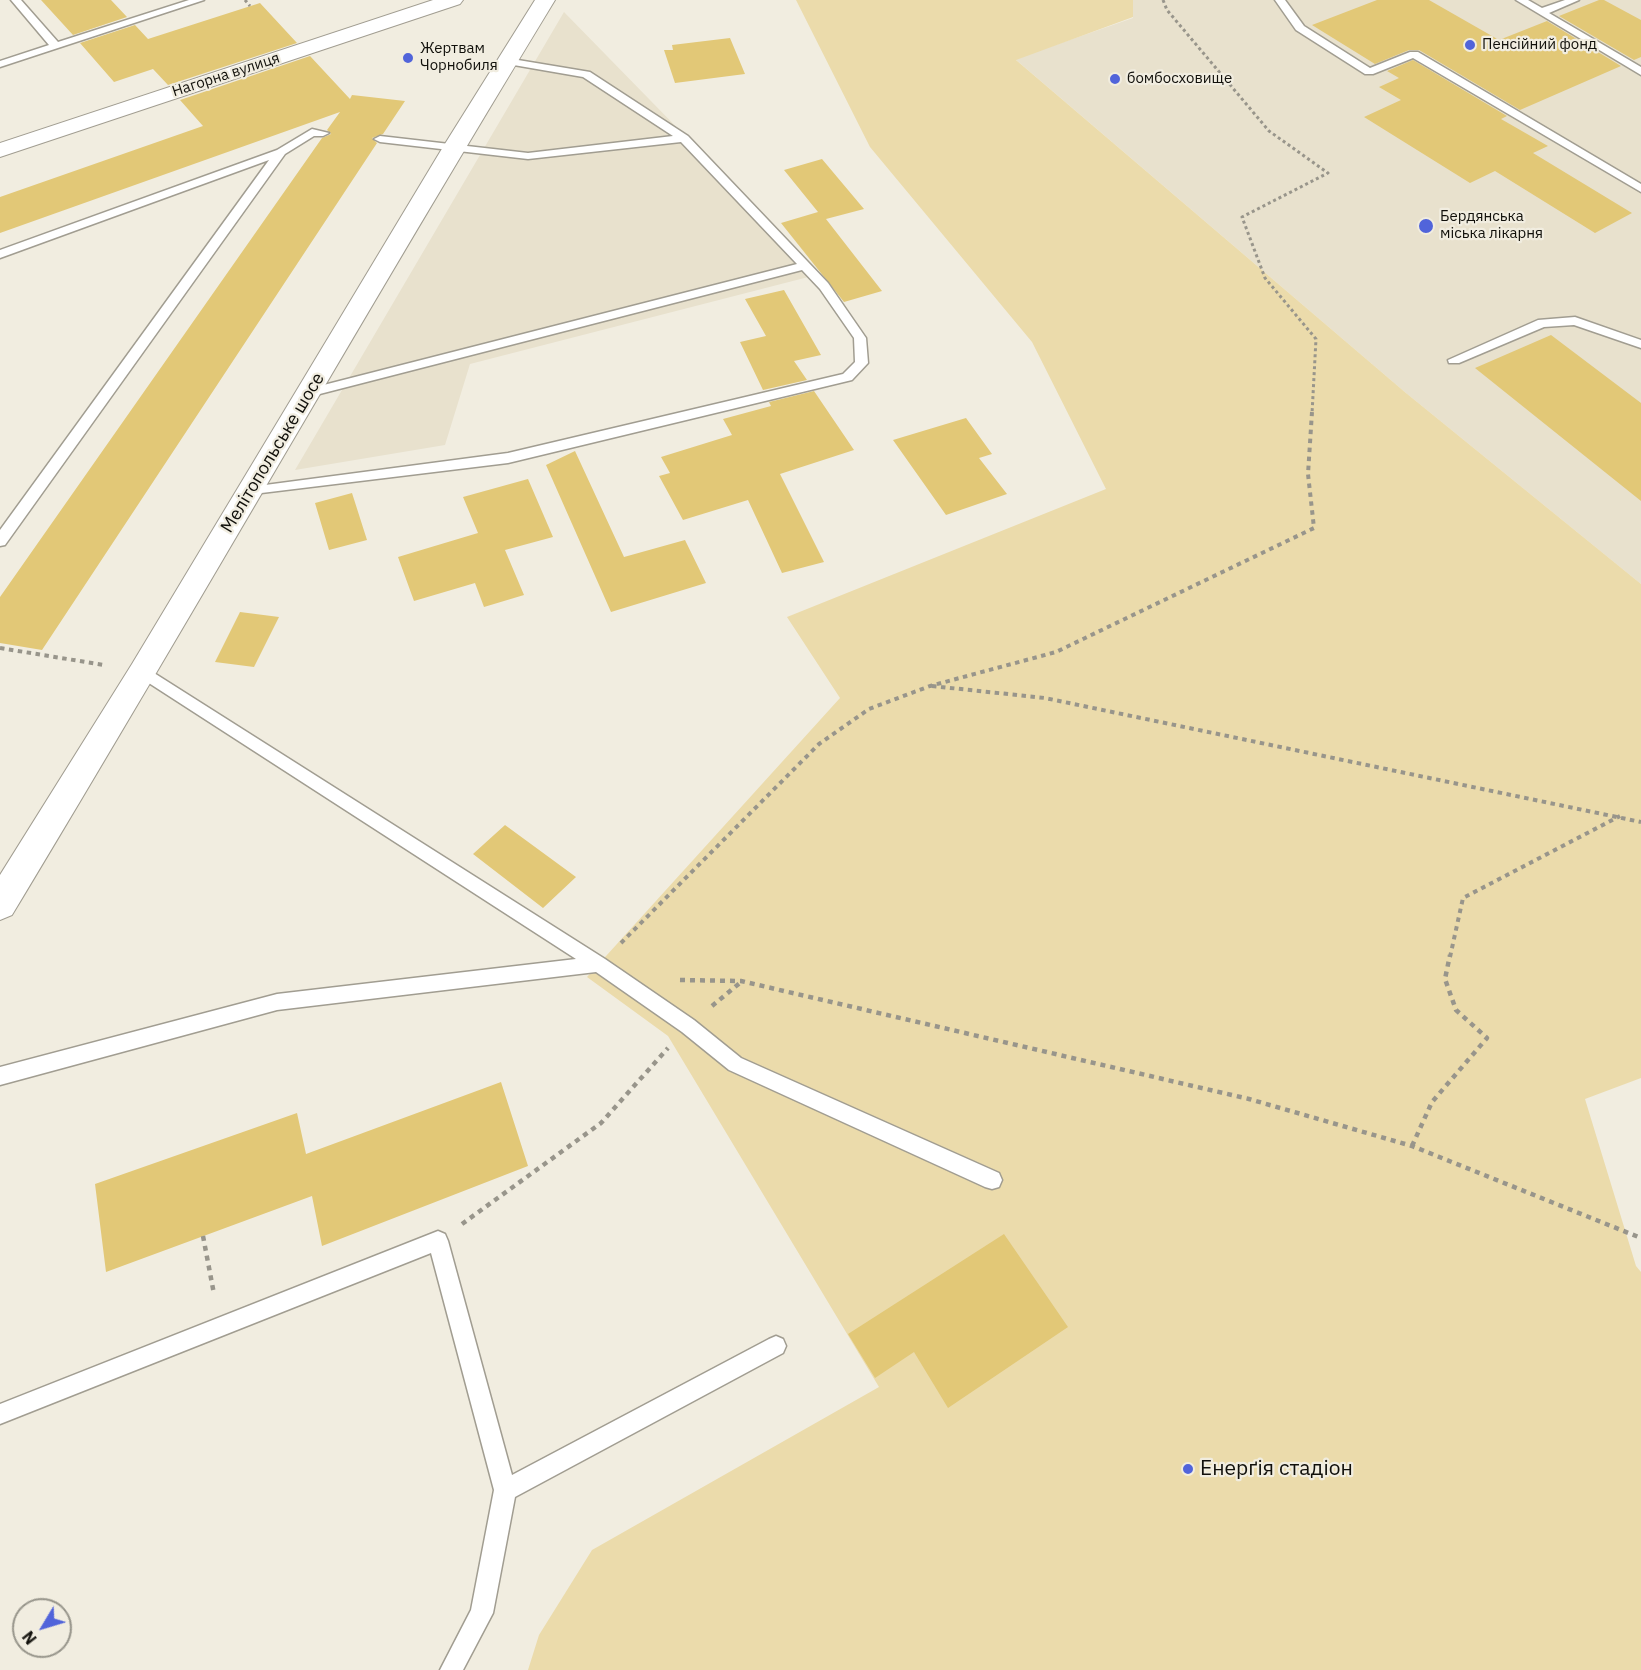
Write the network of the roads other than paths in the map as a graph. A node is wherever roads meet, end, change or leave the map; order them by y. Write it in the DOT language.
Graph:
graph roads {
  1 [pos="16,0"];
  2 [pos="199,0"];
  3 [pos="453,0"];
  4 [pos="545,0"];
  5 [pos="1280,0"];
  6 [pos="1521,0"];
  7 [pos="1574,0"];
  8 [pos="1541,12"];
  9 [pos="56,46"];
  10 [pos="506,61"];
  11 [pos="0,64"];
  12 [pos="1641,72"];
  13 [pos="323,133"];
  14 [pos="684,138"];
  15 [pos="380,140"];
  16 [pos="454,147"];
  17 [pos="0,150"];
  18 [pos="281,152"];
  19 [pos="1641,189"];
  20 [pos="0,254"];
  21 [pos="805,266"];
  22 [pos="1641,344"];
  23 [pos="1454,360"];
  24 [pos="308,393"];
  25 [pos="250,492"];
  26 [pos="0,541"];
  27 [pos="143,672"];
  28 [pos="0,905"];
  29 [pos="599,964"];
  30 [pos="0,1076"];
  31 [pos="992,1180"];
  32 [pos="776,1346"];
  33 [pos="0,1414"];
  34 [pos="505,1490"];
  35 [pos="451,1670"];
  1 -- 9 [label="lane"];
  2 -- 9 [label="lane"];
  3 -- 17 [label="main road, Нагорна вулиця"];
  4 -- 10 [label="main road, Мелітопольське шосе"];
  5 -- 19 [label="lane"];
  6 -- 8 [label="lane"];
  7 -- 8 [label="lane"];
  8 -- 12 [label="lane"];
  9 -- 11 [label="lane"];
  10 -- 14 [label="lane"];
  10 -- 16 [label="main road, Мелітопольське шосе"];
  13 -- 18 [label="lane"];
  14 -- 16 [label="lane"];
  14 -- 21 [label="lane"];
  15 -- 16 [label="lane"];
  16 -- 24 [label="main road, Мелітопольське шосе"];
  18 -- 20 [label="lane"];
  18 -- 26 [label="lane"];
  21 -- 24 [label="lane"];
  21 -- 25 [label="lane"];
  22 -- 23 [label="lane"];
  24 -- 25 [label="main road, Мелітопольське шосе"];
  25 -- 27 [label="main road, Мелітопольське шосе"];
  27 -- 28 [label="main road, Мелітопольське шосе"];
  27 -- 29 [label="lane"];
  29 -- 30 [label="lane"];
  29 -- 31 [label="lane"];
  32 -- 34 [label="lane"];
  33 -- 34 [label="lane"];
  34 -- 35 [label="lane"];
}
